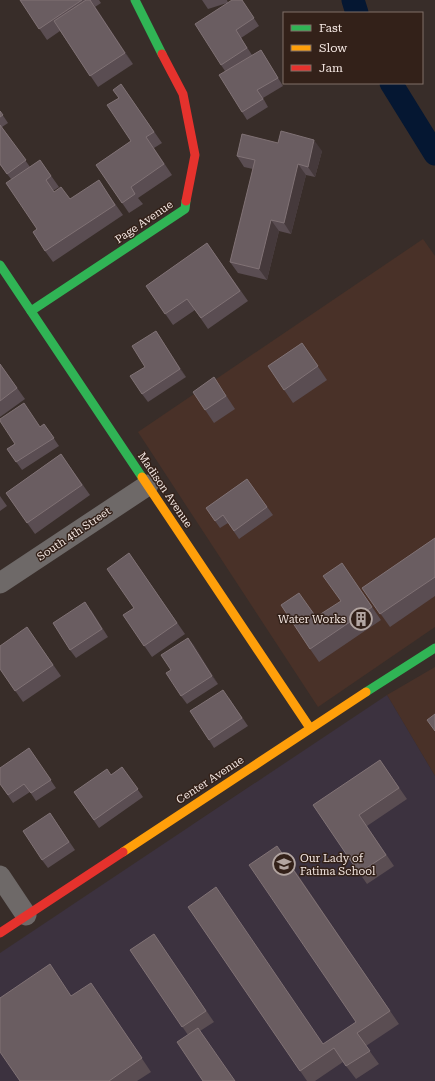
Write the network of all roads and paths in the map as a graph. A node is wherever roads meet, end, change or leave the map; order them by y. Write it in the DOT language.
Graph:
graph roads {
  1 [pos="135,0"];
  2 [pos="0,265"];
  3 [pos="31,311"];
  4 [pos="148,485"];
  5 [pos="0,583"];
  6 [pos="435,648"];
  7 [pos="310,728"];
  8 [pos="0,876"];
  9 [pos="26,915"];
  10 [pos="0,933"];
  1 -- 3 [label="street, Page Avenue"];
  2 -- 3 [label="street, Madison Avenue"];
  3 -- 4 [label="street, Madison Avenue"];
  4 -- 5 [label="street, South 4th Street"];
  4 -- 7 [label="street, Madison Avenue"];
  6 -- 7 [label="street, Center Avenue"];
  7 -- 9 [label="street, Center Avenue"];
  8 -- 9 [label="street"];
  9 -- 10 [label="street, Center Avenue"];
}
